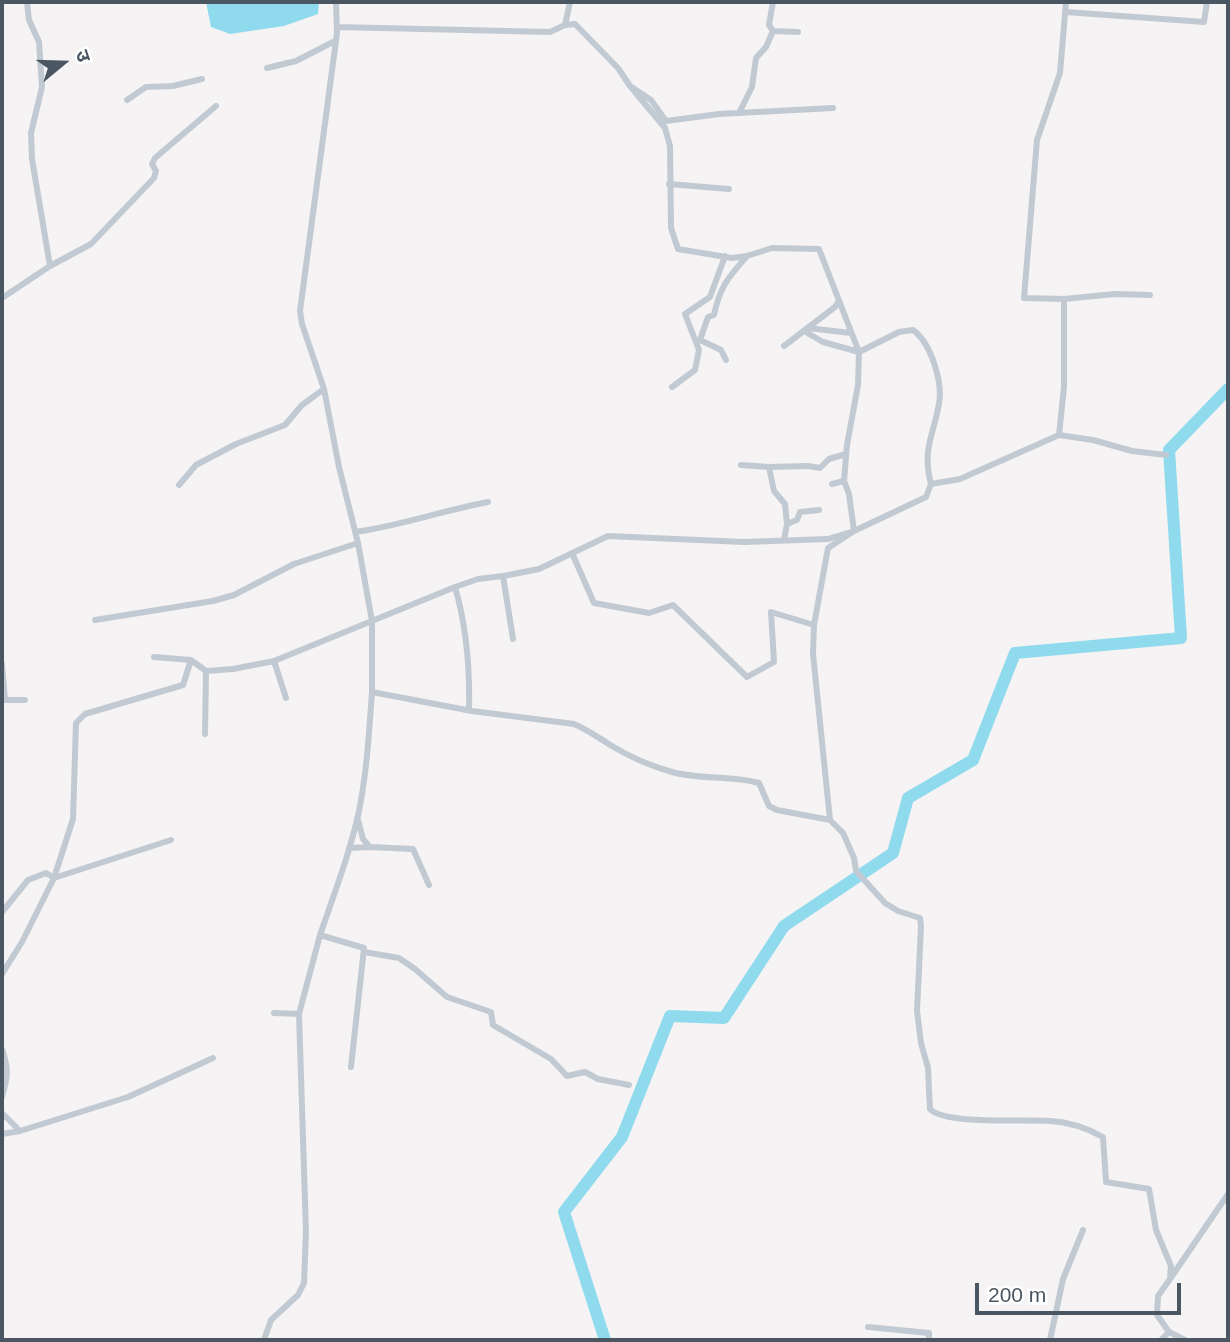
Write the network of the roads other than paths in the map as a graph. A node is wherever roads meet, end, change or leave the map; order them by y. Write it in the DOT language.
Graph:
graph roads {
  1 [pos="27,2"];
  2 [pos="336,2"];
  3 [pos="570,2"];
  4 [pos="773,2"];
  5 [pos="1066,2"];
  6 [pos="1207,2"];
  7 [pos="1066,12"];
  8 [pos="565,25"];
  9 [pos="337,27"];
  10 [pos="773,31"];
  11 [pos="798,32"];
  12 [pos="335,41"];
  13 [pos="267,68"];
  14 [pos="202,79"];
  15 [pos="630,86"];
  16 [pos="127,100"];
  17 [pos="216,106"];
  18 [pos="833,108"];
  19 [pos="739,113"];
  20 [pos="669,184"];
  21 [pos="729,189"];
  22 [pos="725,256"];
  23 [pos="747,256"];
  24 [pos="50,266"];
  25 [pos="1150,295"];
  26 [pos="2,298"];
  27 [pos="1064,299"];
  28 [pos="839,302"];
  29 [pos="806,329"];
  30 [pos="851,333"];
  31 [pos="784,346"];
  32 [pos="859,352"];
  33 [pos="726,360"];
  34 [pos="672,387"];
  35 [pos="324,389"];
  36 [pos="1059,435"];
  37 [pos="846,454"];
  38 [pos="1166,455"];
  39 [pos="741,465"];
  40 [pos="769,467"];
  41 [pos="844,481"];
  42 [pos="832,484"];
  43 [pos="931,484"];
  44 [pos="179,485"];
  45 [pos="488,502"];
  46 [pos="819,510"];
  47 [pos="787,524"];
  48 [pos="854,531"];
  49 [pos="355,532"];
  50 [pos="784,540"];
  51 [pos="358,543"];
  52 [pos="572,553"];
  53 [pos="503,576"];
  54 [pos="455,587"];
  55 [pos="95,620"];
  56 [pos="372,621"];
  57 [pos="814,625"];
  58 [pos="513,639"];
  59 [pos="153,657"];
  60 [pos="191,660"];
  61 [pos="274,661"];
  62 [pos="2,664"];
  63 [pos="206,671"];
  64 [pos="372,692"];
  65 [pos="286,698"];
  66 [pos="26,700"];
  67 [pos="469,710"];
  68 [pos="205,734"];
  69 [pos="357,817"];
  70 [pos="830,820"];
  71 [pos="171,840"];
  72 [pos="370,847"];
  73 [pos="349,848"];
  74 [pos="54,878"];
  75 [pos="429,885"];
  76 [pos="2,912"];
  77 [pos="320,935"];
  78 [pos="364,952"];
  79 [pos="2,974"];
  80 [pos="274,1013"];
  81 [pos="299,1014"];
  82 [pos="2,1049"];
  83 [pos="213,1058"];
  84 [pos="351,1067"];
  85 [pos="629,1084"];
  86 [pos="2,1097"];
  87 [pos="2,1114"];
  88 [pos="20,1131"];
  89 [pos="2,1134"];
  90 [pos="1228,1194"];
  91 [pos="1083,1230"];
  92 [pos="1170,1279"];
  93 [pos="869,1327"];
  94 [pos="1169,1332"];
  95 [pos="264,1340"];
  96 [pos="929,1340"];
  97 [pos="1050,1340"];
  98 [pos="1161,1340"];
  99 [pos="1185,1340"];
  1 -- 24 [label="street"];
  2 -- 9 [label="street"];
  3 -- 8 [label="street"];
  4 -- 10 [label="street"];
  5 -- 7 [label="street"];
  6 -- 7 [label="street"];
  7 -- 27 [label="street"];
  8 -- 9 [label="street"];
  8 -- 15 [label="street"];
  9 -- 12 [label="street"];
  10 -- 11 [label="street"];
  10 -- 19 [label="street"];
  12 -- 13 [label="street"];
  12 -- 35 [label="street"];
  14 -- 16 [label="street"];
  15 -- 19 [label="street"];
  15 -- 20 [label="street"];
  17 -- 24 [label="street"];
  18 -- 19 [label="street"];
  20 -- 21 [label="street"];
  20 -- 22 [label="street"];
  22 -- 23 [label="street"];
  22 -- 34 [label="street"];
  23 -- 28 [label="street"];
  23 -- 33 [label="street"];
  24 -- 26 [label="street"];
  25 -- 27 [label="street"];
  27 -- 36 [label="street"];
  28 -- 29 [label="street"];
  28 -- 30 [label="street"];
  29 -- 30 [label="street"];
  29 -- 31 [label="street"];
  29 -- 32 [label="street"];
  30 -- 32 [label="street"];
  32 -- 37 [label="street"];
  32 -- 43 [label="street"];
  35 -- 44 [label="street"];
  35 -- 49 [label="street"];
  36 -- 38 [label="street"];
  36 -- 43 [label="street"];
  37 -- 40 [label="street"];
  37 -- 41 [label="street"];
  39 -- 40 [label="street"];
  40 -- 47 [label="street"];
  41 -- 42 [label="street"];
  41 -- 48 [label="street"];
  43 -- 48 [label="street"];
  45 -- 49 [label="street"];
  46 -- 47 [label="street"];
  47 -- 50 [label="street"];
  48 -- 50 [label="street"];
  48 -- 57 [label="street"];
  49 -- 51 [label="street"];
  50 -- 52 [label="street"];
  51 -- 55 [label="street"];
  51 -- 56 [label="street"];
  52 -- 53 [label="street"];
  52 -- 57 [label="street"];
  53 -- 54 [label="street"];
  53 -- 58 [label="street"];
  54 -- 56 [label="street"];
  54 -- 67 [label="street"];
  56 -- 61 [label="street"];
  56 -- 64 [label="street"];
  57 -- 70 [label="street"];
  59 -- 60 [label="street"];
  60 -- 63 [label="street"];
  60 -- 74 [label="street"];
  61 -- 63 [label="street"];
  61 -- 65 [label="street"];
  62 -- 66 [label="street"];
  63 -- 68 [label="street"];
  64 -- 67 [label="street"];
  64 -- 69 [label="street"];
  67 -- 70 [label="street"];
  69 -- 72 [label="street"];
  69 -- 73 [label="street"];
  70 -- 92 [label="street"];
  71 -- 74 [label="street"];
  72 -- 73 [label="street"];
  72 -- 75 [label="street"];
  73 -- 77 [label="street"];
  74 -- 76 [label="street"];
  74 -- 79 [label="street"];
  77 -- 78 [label="street"];
  77 -- 81 [label="street"];
  78 -- 84 [label="street"];
  78 -- 85 [label="street"];
  80 -- 81 [label="street"];
  81 -- 95 [label="street"];
  82 -- 86 [label="street"];
  83 -- 88 [label="street"];
  87 -- 88 [label="street"];
  88 -- 89 [label="street"];
  90 -- 92 [label="street"];
  91 -- 97 [label="street"];
  92 -- 94 [label="street"];
  93 -- 96 [label="street"];
  94 -- 98 [label="street"];
  94 -- 99 [label="street"];
}
